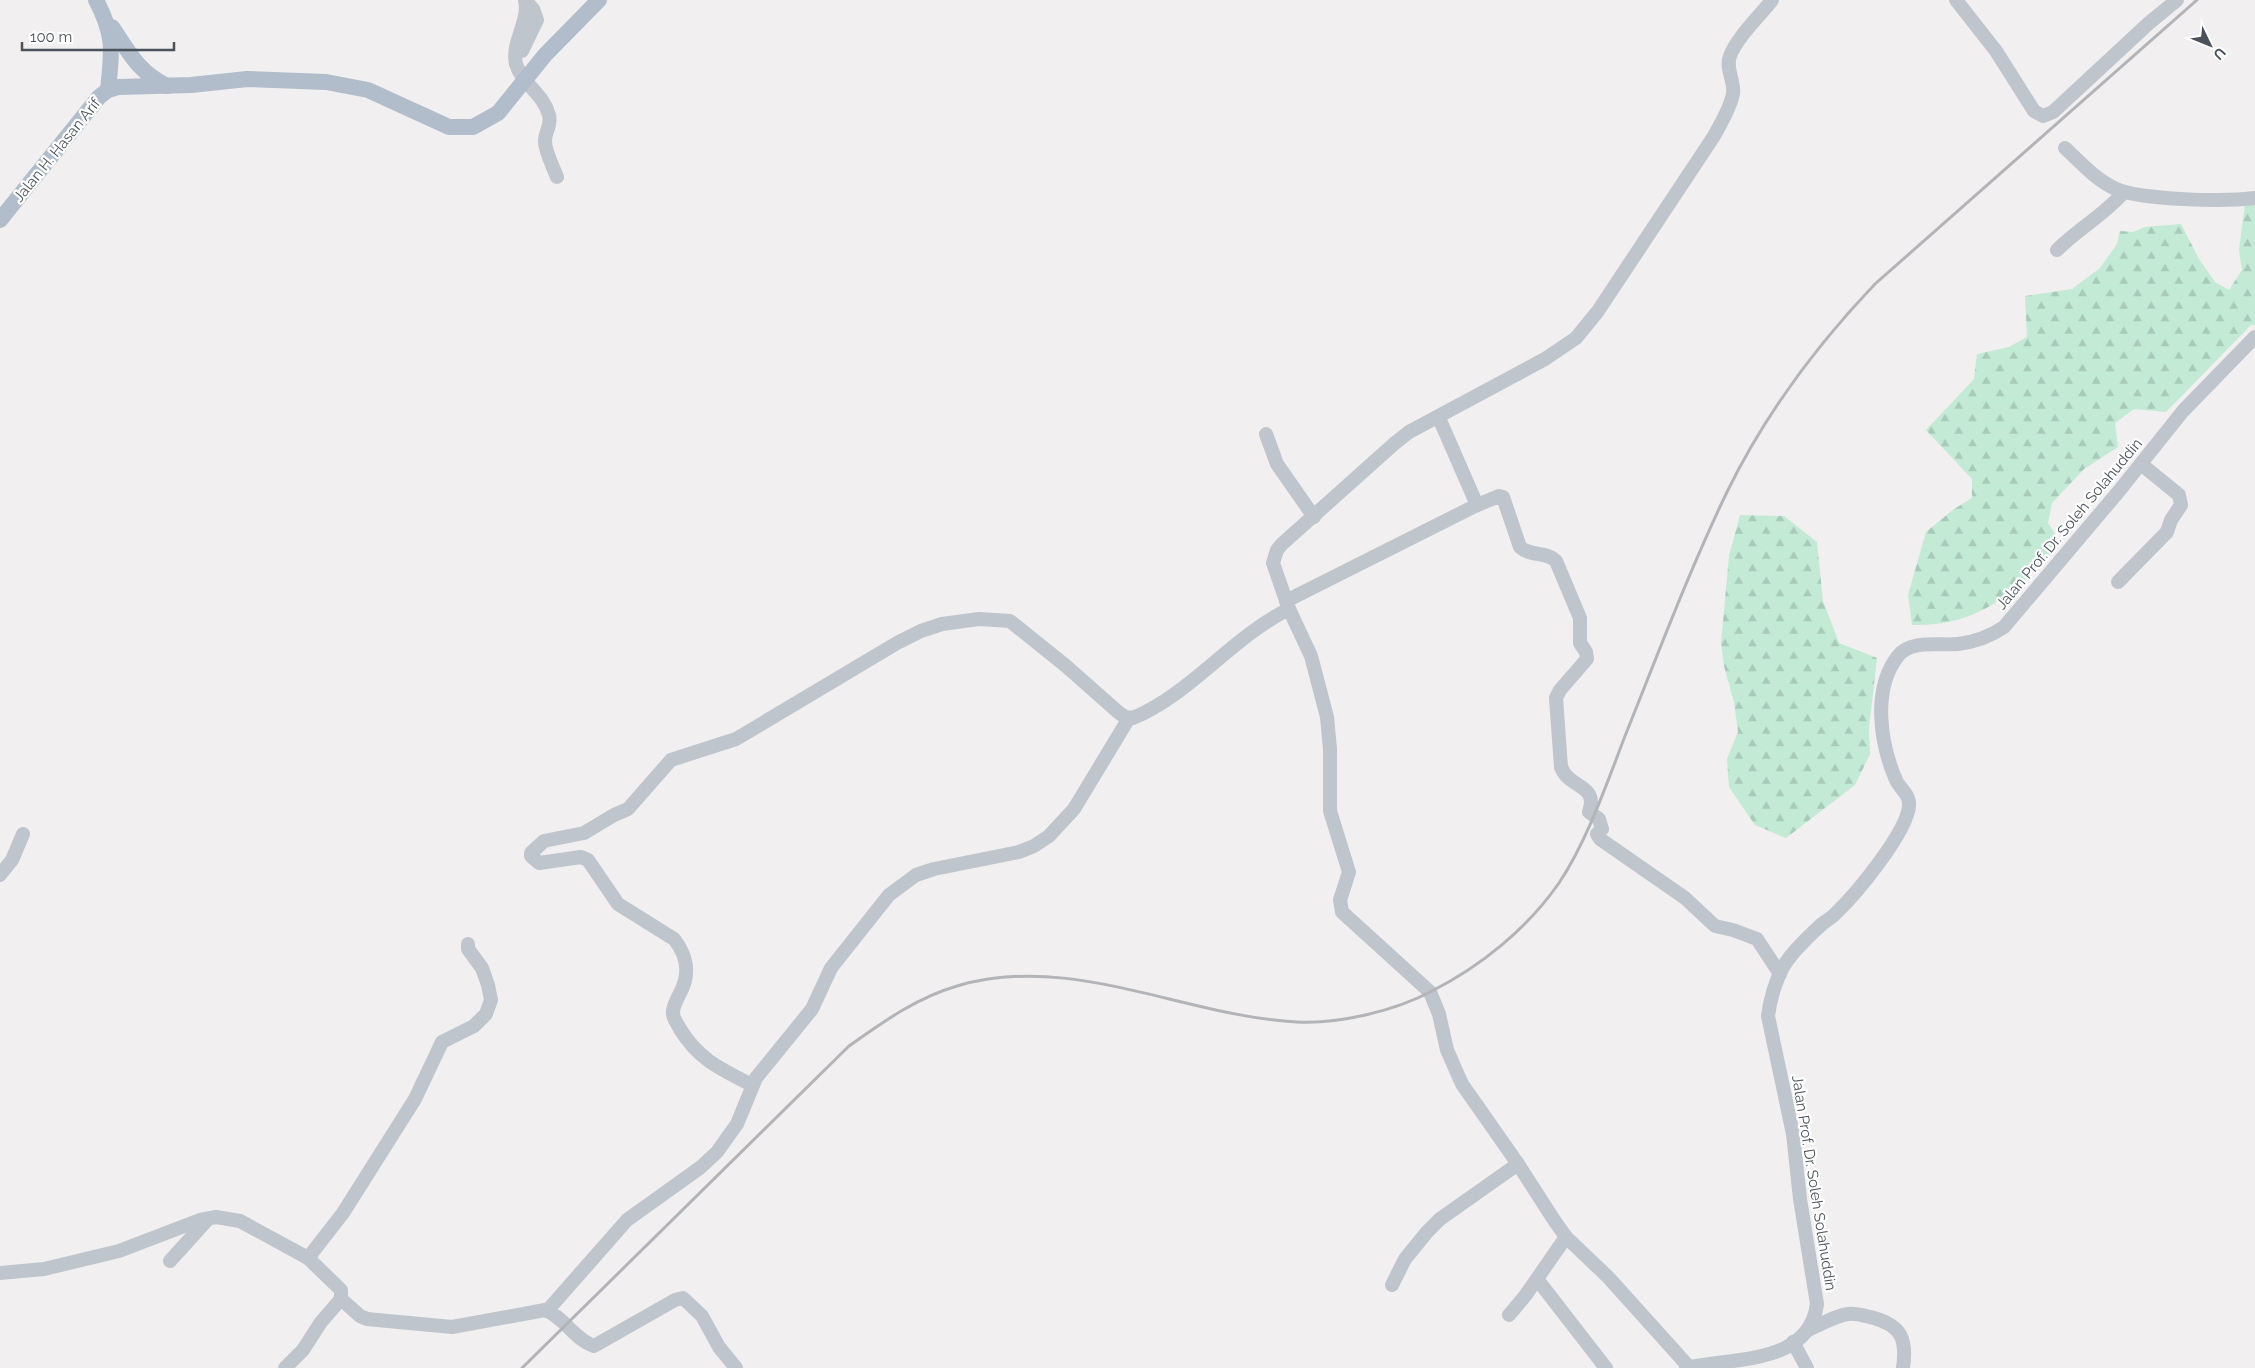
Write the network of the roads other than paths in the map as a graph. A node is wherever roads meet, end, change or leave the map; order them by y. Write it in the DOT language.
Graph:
graph roads {
  1 [pos="96,0"];
  2 [pos="599,0"];
  3 [pos="1772,0"];
  4 [pos="1956,0"];
  5 [pos="2177,0"];
  6 [pos="525,1"];
  7 [pos="106,19"];
  8 [pos="521,75"];
  9 [pos="167,86"];
  10 [pos="108,90"];
  11 [pos="2065,148"];
  12 [pos="557,177"];
  13 [pos="2124,192"];
  14 [pos="2255,198"];
  15 [pos="0,220"];
  16 [pos="2056,250"];
  17 [pos="2255,337"];
  18 [pos="1439,418"];
  19 [pos="1266,434"];
  20 [pos="2141,464"];
  21 [pos="1477,505"];
  22 [pos="1314,517"];
  23 [pos="2118,582"];
  24 [pos="1287,605"];
  25 [pos="1129,718"];
  26 [pos="23,834"];
  27 [pos="0,875"];
  28 [pos="468,944"];
  29 [pos="1780,974"];
  30 [pos="752,1084"];
  31 [pos="1518,1164"];
  32 [pos="210,1217"];
  33 [pos="1566,1237"];
  34 [pos="308,1258"];
  35 [pos="170,1261"];
  36 [pos="3,1273"];
  37 [pos="1537,1280"];
  38 [pos="1392,1285"];
  39 [pos="341,1299"];
  40 [pos="547,1311"];
  41 [pos="1509,1315"];
  42 [pos="1808,1330"];
  43 [pos="1793,1342"];
  44 [pos="285,1368"];
  45 [pos="736,1368"];
  46 [pos="1606,1368"];
  47 [pos="1688,1368"];
  48 [pos="1807,1368"];
  49 [pos="1903,1368"];
  1 -- 7 [label="main road, Jalan H. Hasan Arif"];
  2 -- 8 [label="main road"];
  3 -- 18 [label="street"];
  4 -- 5 [label="street"];
  6 -- 8 [label="street"];
  7 -- 9 [label="main road, Jalan H. Hasan Arif"];
  7 -- 10 [label="main road, Jalan H. Hasan Arif"];
  8 -- 9 [label="main road"];
  8 -- 12 [label="street"];
  9 -- 10 [label="main road"];
  10 -- 15 [label="main road, Jalan H. Hasan Arif"];
  11 -- 13 [label="street"];
  13 -- 14 [label="street"];
  13 -- 16 [label="street"];
  17 -- 20 [label="street, Jalan Prof. Dr. Soleh Solahuddin"];
  18 -- 21 [label="street"];
  18 -- 22 [label="street"];
  19 -- 22 [label="street"];
  20 -- 23 [label="street"];
  20 -- 29 [label="street, Jalan Prof. Dr. Soleh Solahuddin"];
  21 -- 24 [label="street"];
  21 -- 29 [label="street"];
  22 -- 24 [label="street"];
  24 -- 25 [label="street"];
  24 -- 31 [label="street"];
  25 -- 30 [label="street"];
  25 -- 30 [label="street"];
  26 -- 27 [label="street"];
  28 -- 34 [label="street"];
  29 -- 42 [label="street, Jalan Prof. Dr. Soleh Solahuddin"];
  30 -- 40 [label="street"];
  31 -- 33 [label="street"];
  31 -- 38 [label="street"];
  32 -- 34 [label="street"];
  32 -- 35 [label="street"];
  32 -- 36 [label="street"];
  33 -- 37 [label="street"];
  33 -- 47 [label="street"];
  34 -- 39 [label="street"];
  37 -- 41 [label="street"];
  37 -- 46 [label="street"];
  39 -- 40 [label="street"];
  39 -- 44 [label="street"];
  40 -- 45 [label="street"];
  42 -- 43 [label="street"];
  42 -- 49 [label="street"];
  43 -- 47 [label="street"];
  43 -- 48 [label="street"];
}
